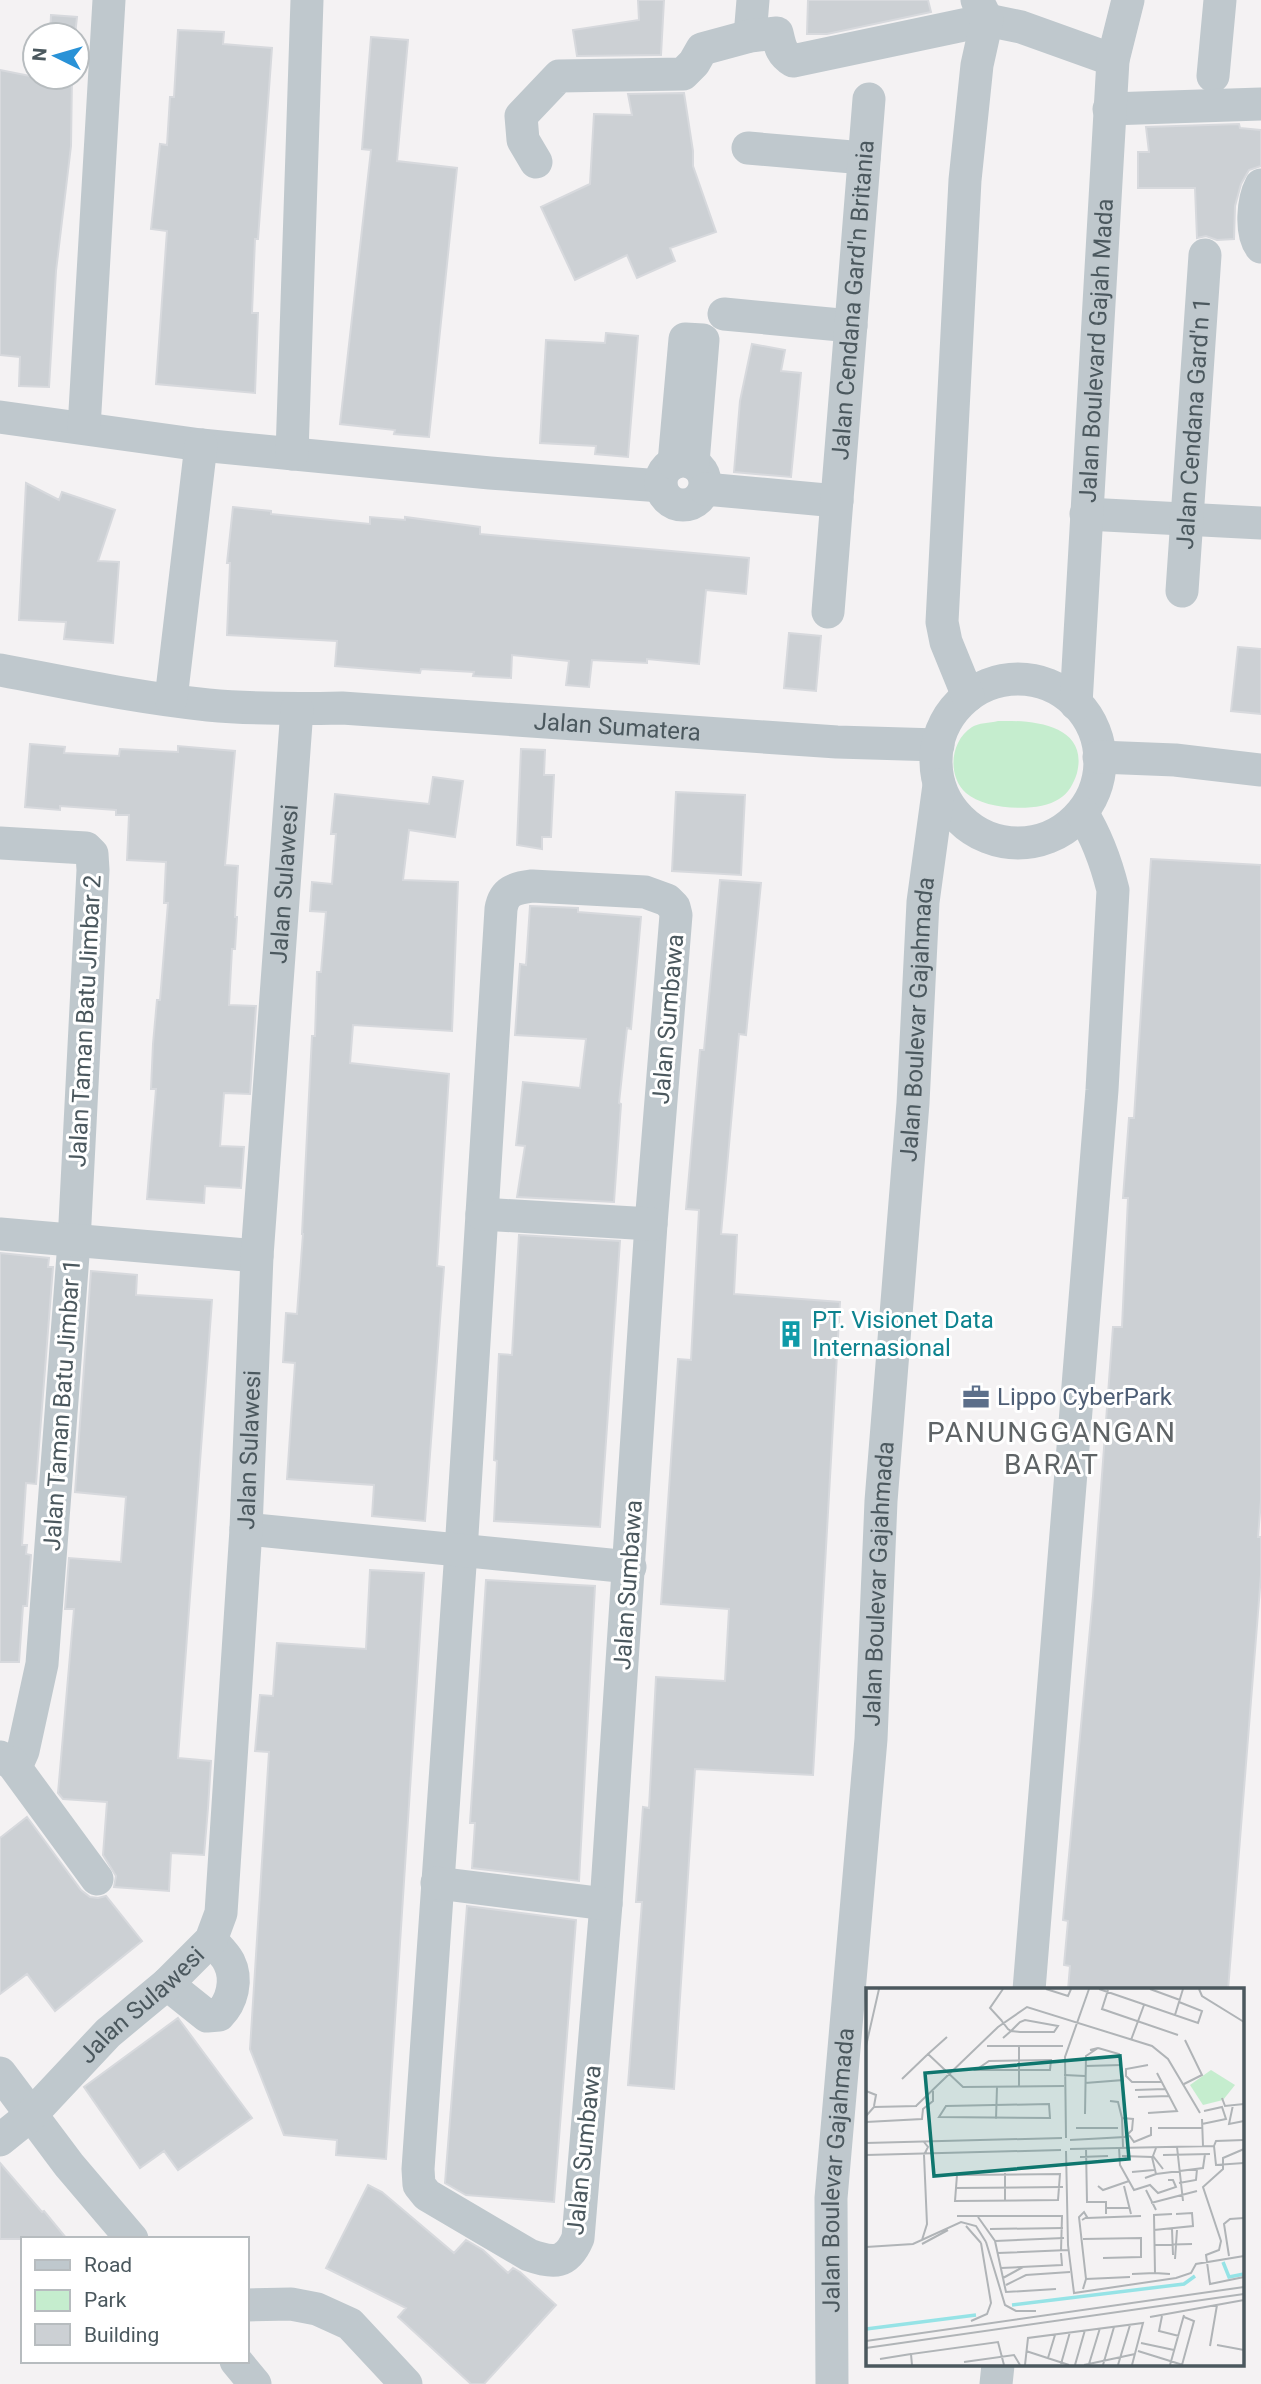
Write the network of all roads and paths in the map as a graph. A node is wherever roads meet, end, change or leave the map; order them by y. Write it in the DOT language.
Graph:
graph roads {
  1 [pos="109,0"];
  2 [pos="307,0"];
  3 [pos="753,0"];
  4 [pos="1128,0"];
  5 [pos="1220,0"];
  6 [pos="982,10"];
  7 [pos="750,36"];
  8 [pos="1113,60"];
  9 [pos="1213,76"];
  10 [pos="869,99"];
  11 [pos="1261,104"];
  12 [pos="1109,109"];
  13 [pos="748,148"];
  14 [pos="864,158"];
  15 [pos="536,162"];
  16 [pos="1261,185"];
  17 [pos="1261,247"];
  18 [pos="1205,255"];
  19 [pos="724,314"];
  20 [pos="851,326"];
  21 [pos="0,417"];
  22 [pos="84,428"];
  23 [pos="201,445"];
  24 [pos="292,454"];
  25 [pos="837,501"];
  26 [pos="1086,514"];
  27 [pos="1187,519"];
  28 [pos="1261,523"];
  29 [pos="1182,591"];
  30 [pos="828,612"];
  31 [pos="0,670"];
  32 [pos="968,696"];
  33 [pos="171,699"];
  34 [pos="1076,704"];
  35 [pos="297,709"];
  36 [pos="938,745"];
  37 [pos="1099,757"];
  38 [pos="1261,770"];
  39 [pos="939,785"];
  40 [pos="1082,813"];
  41 [pos="0,844"];
  42 [pos="482,1214"];
  43 [pos="651,1224"];
  44 [pos="0,1234"];
  45 [pos="74,1241"];
  46 [pos="257,1256"];
  47 [pos="246,1529"];
  48 [pos="461,1551"];
  49 [pos="630,1567"];
  50 [pos="12,1757"];
  51 [pos="97,1878"];
  52 [pos="437,1883"];
  53 [pos="606,1903"];
  54 [pos="211,1940"];
  55 [pos="167,1984"];
  56 [pos="1029,1988"];
  57 [pos="0,2073"];
  58 [pos="31,2115"];
  59 [pos="0,2140"];
  60 [pos="130,2237"];
  61 [pos="248,2305"];
  62 [pos="238,2363"];
  63 [pos="998,2366"];
  64 [pos="256,2384"];
  65 [pos="406,2384"];
  66 [pos="832,2384"];
  67 [pos="996,2384"];
  1 -- 22 [label="street"];
  2 -- 24 [label="street"];
  3 -- 7 [label="street"];
  4 -- 8 [label="street, Jalan Boulevard Gajah Mada"];
  5 -- 9 [label="street"];
  6 -- 7 [label="street"];
  6 -- 8 [label="street"];
  6 -- 32 [label="street"];
  7 -- 15 [label="street"];
  8 -- 12 [label="street, Jalan Boulevard Gajah Mada"];
  10 -- 14 [label="street, Jalan Cendana Gard'n Britania"];
  11 -- 12 [label="street"];
  12 -- 26 [label="street, Jalan Boulevard Gajah Mada"];
  13 -- 14 [label="street"];
  14 -- 20 [label="street, Jalan Cendana Gard'n Britania"];
  16 -- 17 [label="street"];
  18 -- 27 [label="street, Jalan Cendana Gard'n 1"];
  19 -- 20 [label="street"];
  20 -- 25 [label="street, Jalan Cendana Gard'n Britania"];
  21 -- 22 [label="street"];
  22 -- 23 [label="street"];
  23 -- 24 [label="street"];
  23 -- 33 [label="street"];
  24 -- 25 [label="street"];
  25 -- 30 [label="street, Jalan Cendana Gard'n Britania"];
  26 -- 27 [label="street"];
  26 -- 34 [label="street, Jalan Boulevard Gajah Mada"];
  27 -- 28 [label="street"];
  27 -- 29 [label="street, Jalan Cendana Gard'n 1"];
  31 -- 33 [label="street, Jalan Sumatera"];
  32 -- 34 [label="street"];
  32 -- 36 [label="street"];
  33 -- 35 [label="street, Jalan Sumatera"];
  34 -- 37 [label="street"];
  35 -- 36 [label="street, Jalan Sumatera"];
  35 -- 46 [label="street, Jalan Sulawesi"];
  36 -- 39 [label="street"];
  37 -- 38 [label="street"];
  37 -- 40 [label="street"];
  39 -- 40 [label="street"];
  39 -- 66 [label="street, Jalan Boulevar Gajahmada"];
  40 -- 56 [label="street"];
  41 -- 45 [label="street, Jalan Taman Batu Jimbar 2"];
  42 -- 43 [label="street"];
  42 -- 43 [label="street, Jalan Sumbawa"];
  42 -- 48 [label="street, Jalan Sumbawa"];
  43 -- 49 [label="street, Jalan Sumbawa"];
  44 -- 45 [label="street"];
  45 -- 46 [label="street, Jalan Taman Batu Jimbar 1"];
  45 -- 50 [label="street, Jalan Taman Batu Jimbar 1"];
  46 -- 47 [label="street, Jalan Sulawesi"];
  47 -- 48 [label="street"];
  47 -- 54 [label="street, Jalan Sulawesi"];
  48 -- 49 [label="street"];
  48 -- 52 [label="street, Jalan Sumbawa"];
  49 -- 53 [label="street, Jalan Sumbawa"];
  50 -- 51 [label="street"];
  52 -- 53 [label="street"];
  52 -- 53 [label="street, Jalan Sumbawa"];
  54 -- 55 [label="street, Jalan Sulawesi"];
  54 -- 55 [label="street"];
  55 -- 58 [label="street, Jalan Sulawesi"];
  57 -- 58 [label="street"];
  58 -- 59 [label="street, Jalan Sulawesi"];
  58 -- 60 [label="street"];
  61 -- 65 [label="street"];
  62 -- 64 [label="street"];
  63 -- 67 [label="street"];
}
